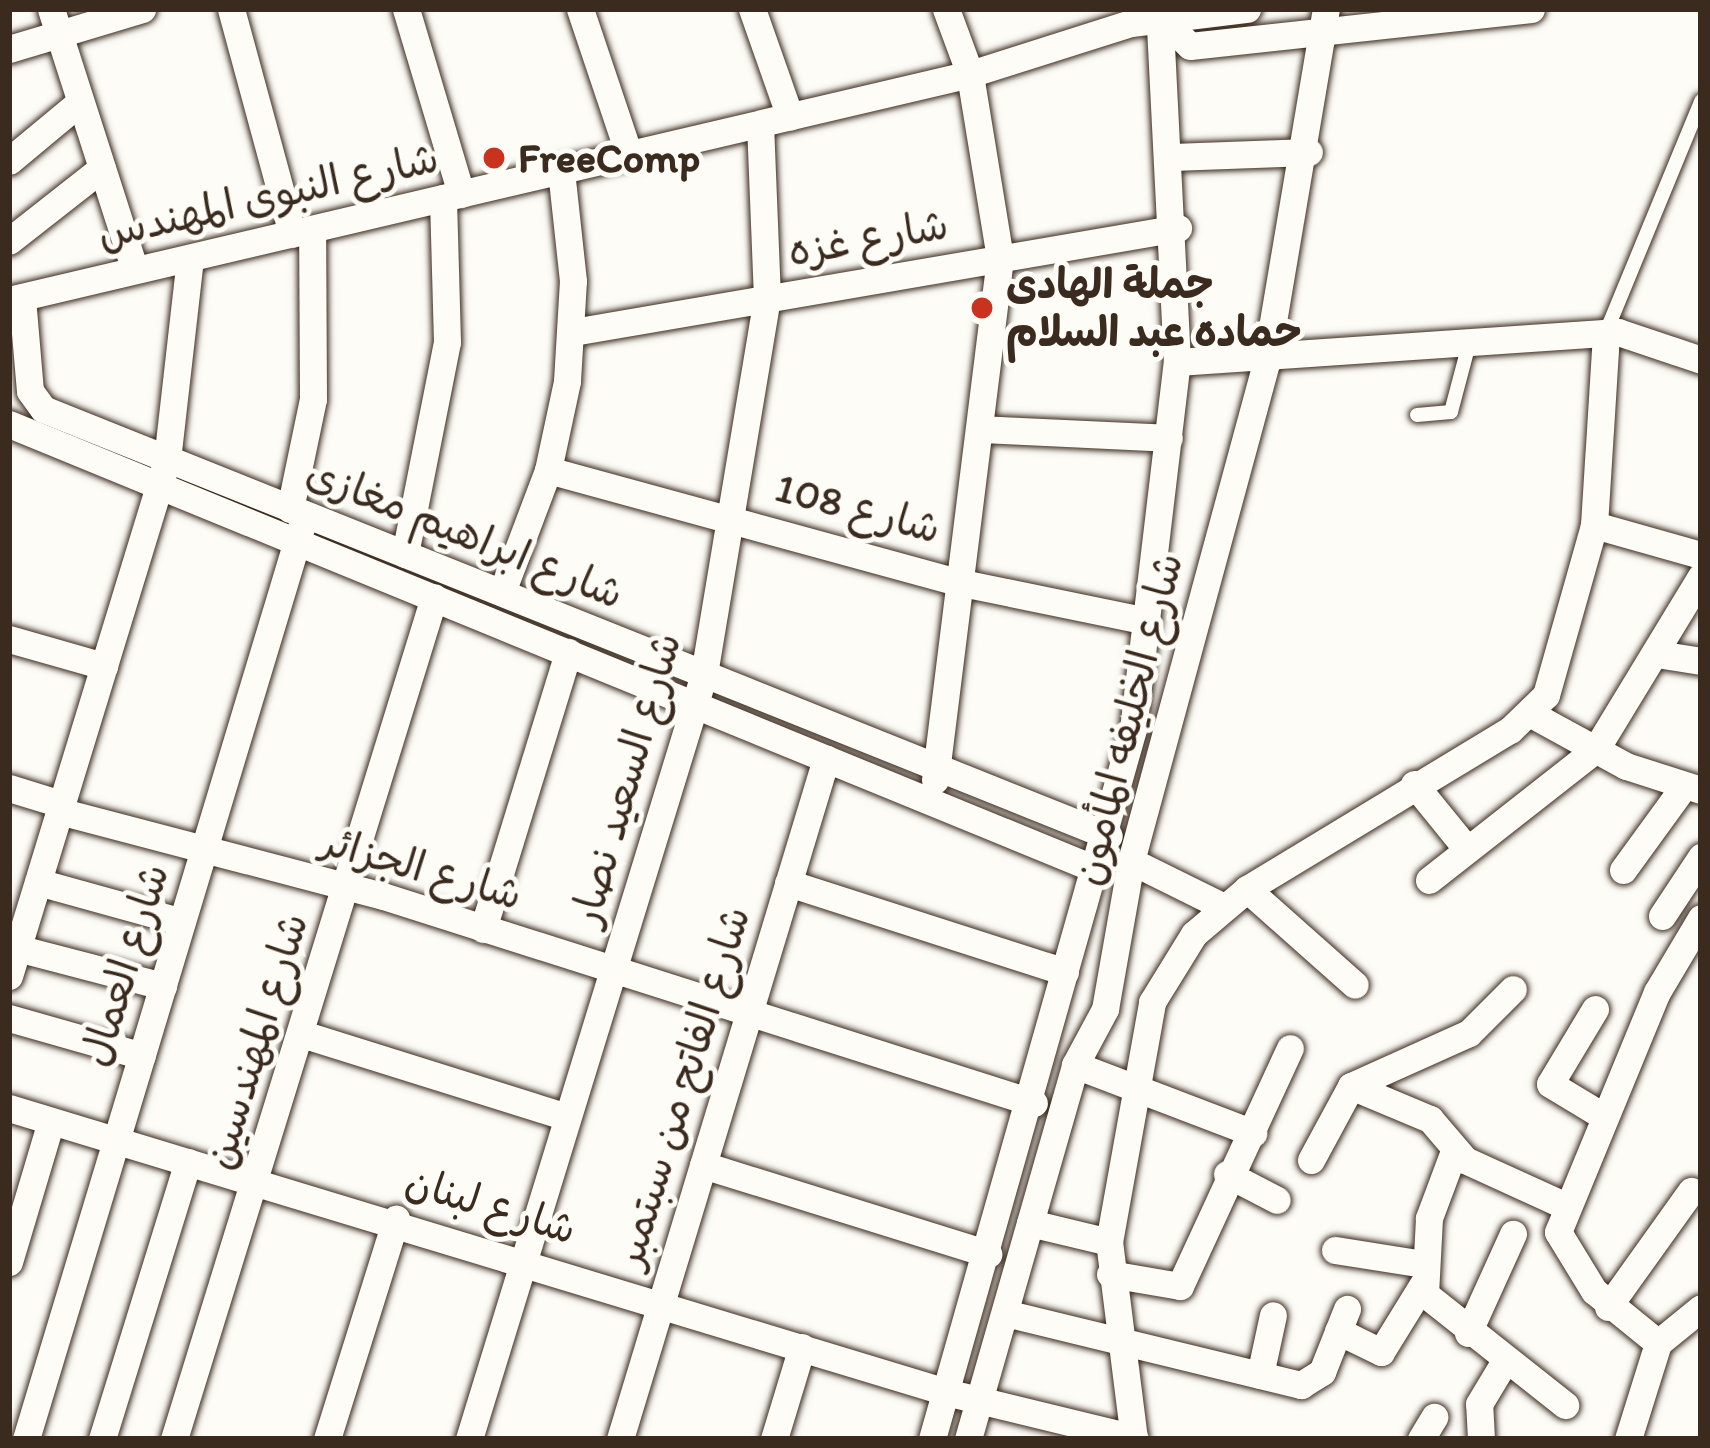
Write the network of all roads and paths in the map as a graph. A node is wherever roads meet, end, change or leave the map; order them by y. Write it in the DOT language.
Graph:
graph roads {
  1 [pos="142,9"];
  2 [pos="231,9"];
  3 [pos="406,9"];
  4 [pos="580,9"];
  5 [pos="752,9"];
  6 [pos="946,9"];
  7 [pos="1247,9"];
  8 [pos="1531,9"];
  9 [pos="1160,14"];
  10 [pos="1327,21"];
  11 [pos="55,22"];
  12 [pos="9,49"];
  13 [pos="970,74"];
  14 [pos="1701,101"];
  15 [pos="80,102"];
  16 [pos="790,117"];
  17 [pos="760,126"];
  18 [pos="1310,152"];
  19 [pos="628,155"];
  20 [pos="1172,157"];
  21 [pos="9,161"];
  22 [pos="102,167"];
  23 [pos="561,170"];
  24 [pos="452,196"];
  25 [pos="1178,228"];
  26 [pos="302,232"];
  27 [pos="9,241"];
  28 [pos="190,258"];
  29 [pos="1000,258"];
  30 [pos="135,270"];
  31 [pos="767,298"];
  32 [pos="15,299"];
  33 [pos="572,332"];
  34 [pos="1606,332"];
  35 [pos="1468,344"];
  36 [pos="1701,360"];
  37 [pos="1177,362"];
  38 [pos="1266,363"];
  39 [pos="1417,415"];
  40 [pos="9,424"];
  41 [pos="980,429"];
  42 [pos="1169,438"];
  43 [pos="548,470"];
  44 [pos="163,472"];
  45 [pos="738,519"];
  46 [pos="298,522"];
  47 [pos="1594,525"];
  48 [pos="405,554"];
  49 [pos="1701,555"];
  50 [pos="1701,576"];
  51 [pos="962,583"];
  52 [pos="502,592"];
  53 [pos="434,597"];
  54 [pos="1147,620"];
  55 [pos="9,639"];
  56 [pos="568,652"];
  57 [pos="1657,654"];
  58 [pos="1701,662"];
  59 [pos="104,666"];
  60 [pos="704,674"];
  61 [pos="695,704"];
  62 [pos="1532,714"];
  63 [pos="1596,749"];
  64 [pos="826,759"];
  65 [pos="937,767"];
  66 [pos="1414,784"];
  67 [pos="9,788"];
  68 [pos="1692,788"];
  69 [pos="932,802"];
  70 [pos="60,807"];
  71 [pos="1109,836"];
  72 [pos="1466,848"];
  73 [pos="203,851"];
  74 [pos="1701,857"];
  75 [pos="1131,861"];
  76 [pos="1623,870"];
  77 [pos="1100,871"];
  78 [pos="1429,880"];
  79 [pos="38,882"];
  80 [pos="788,883"];
  81 [pos="346,888"];
  82 [pos="1247,889"];
  83 [pos="1224,907"];
  84 [pos="1662,916"];
  85 [pos="1701,918"];
  86 [pos="182,922"];
  87 [pos="483,929"];
  88 [pos="12,962"];
  89 [pos="614,969"];
  90 [pos="1065,972"];
  91 [pos="163,986"];
  92 [pos="1355,986"];
  93 [pos="1513,989"];
  94 [pos="1055,1004"];
  95 [pos="1105,1009"];
  96 [pos="1595,1009"];
  97 [pos="749,1012"];
  98 [pos="9,1018"];
  99 [pos="302,1034"];
  100 [pos="1290,1048"];
  101 [pos="142,1056"];
  102 [pos="1075,1065"];
  103 [pos="1137,1080"];
  104 [pos="1351,1086"];
  105 [pos="1034,1102"];
  106 [pos="9,1108"];
  107 [pos="1603,1116"];
  108 [pos="568,1117"];
  109 [pos="50,1121"];
  110 [pos="1253,1133"];
  111 [pos="116,1141"];
  112 [pos="1454,1150"];
  113 [pos="1311,1160"];
  114 [pos="188,1162"];
  115 [pos="703,1165"];
  116 [pos="1227,1174"];
  117 [pos="257,1184"];
  118 [pos="1691,1191"];
  119 [pos="1277,1200"];
  120 [pos="1568,1207"];
  121 [pos="396,1219"];
  122 [pos="1030,1223"];
  123 [pos="1513,1234"];
  124 [pos="1108,1242"];
  125 [pos="1335,1250"];
  126 [pos="988,1253"];
  127 [pos="525,1259"];
  128 [pos="9,1262"];
  129 [pos="1110,1274"];
  130 [pos="1423,1274"];
  131 [pos="661,1302"];
  132 [pos="1609,1307"];
  133 [pos="1701,1308"];
  134 [pos="1005,1313"];
  135 [pos="1274,1315"];
  136 [pos="1468,1334"];
  137 [pos="1120,1341"];
  138 [pos="1658,1343"];
  139 [pos="802,1347"];
  140 [pos="1503,1364"];
  141 [pos="1260,1375"];
  142 [pos="946,1392"];
  143 [pos="980,1401"];
  144 [pos="1565,1405"];
  145 [pos="1134,1438"];
  146 [pos="26,1439"];
  147 [pos="102,1439"];
  148 [pos="174,1439"];
  149 [pos="327,1439"];
  150 [pos="469,1439"];
  151 [pos="620,1439"];
  152 [pos="774,1439"];
  153 [pos="932,1439"];
  154 [pos="968,1439"];
  155 [pos="1481,1439"];
  156 [pos="1628,1439"];
  1 -- 11 [label="street"];
  2 -- 26 [label="street, شارع العمال"];
  3 -- 24 [label="street"];
  4 -- 19 [label="street"];
  5 -- 16 [label="street"];
  6 -- 13 [label="street"];
  7 -- 9 [label="street, شارع النبوى المهندس"];
  8 -- 10 [label="street"];
  9 -- 10 [label="street"];
  9 -- 13 [label="street, شارع النبوى المهندس"];
  9 -- 20 [label="street, شارع الخليفه المأمون"];
  10 -- 18 [label="street, شارع الخليفه المأمون"];
  11 -- 12 [label="street"];
  11 -- 15 [label="street"];
  13 -- 16 [label="street, شارع النبوى المهندس"];
  13 -- 29 [label="street"];
  14 -- 34 [label="lane"];
  15 -- 21 [label="street"];
  15 -- 22 [label="street"];
  16 -- 17 [label="street, شارع النبوى المهندس"];
  17 -- 19 [label="street, شارع النبوى المهندس"];
  17 -- 31 [label="street, شارع السعيد نصار"];
  18 -- 20 [label="street"];
  18 -- 38 [label="street, شارع الخليفه المأمون"];
  19 -- 23 [label="street, شارع النبوى المهندس"];
  20 -- 25 [label="street, شارع الخليفه المأمون"];
  22 -- 27 [label="street"];
  22 -- 30 [label="street"];
  23 -- 24 [label="street, شارع النبوى المهندس"];
  23 -- 33 [label="street"];
  24 -- 26 [label="street, شارع النبوى المهندس"];
  24 -- 48 [label="street"];
  25 -- 29 [label="street, شارع غزه"];
  25 -- 37 [label="street, شارع الخليفه المأمون"];
  26 -- 28 [label="street, شارع النبوى المهندس"];
  26 -- 46 [label="street, شارع العمال"];
  28 -- 30 [label="street, شارع النبوى المهندس"];
  28 -- 44 [label="street"];
  29 -- 31 [label="street, شارع غزه"];
  29 -- 41 [label="street"];
  30 -- 32 [label="street, شارع النبوى المهندس"];
  31 -- 33 [label="street, شارع غزه"];
  31 -- 45 [label="street, شارع السعيد نصار"];
  32 -- 44 [label="street, شارع ابراهيم مغازى"];
  33 -- 43 [label="street"];
  34 -- 35 [label="street"];
  34 -- 36 [label="street"];
  34 -- 47 [label="street"];
  35 -- 38 [label="street"];
  35 -- 39 [label="lane"];
  37 -- 38 [label="street"];
  37 -- 42 [label="street, شارع الخليفه المأمون"];
  38 -- 75 [label="street, شارع الخليفه المأمون"];
  40 -- 44 [label="street, شارع ابراهيم مغازى"];
  41 -- 42 [label="street"];
  41 -- 51 [label="street"];
  42 -- 54 [label="street, شارع الخليفه المأمون"];
  43 -- 45 [label="street, شارع 108"];
  43 -- 52 [label="street"];
  44 -- 46 [label="street, شارع ابراهيم مغازى"];
  44 -- 59 [label="street"];
  45 -- 51 [label="street, شارع 108"];
  45 -- 60 [label="street, شارع السعيد نصار"];
  46 -- 48 [label="street, شارع ابراهيم مغازى"];
  46 -- 53 [label="street, شارع ابراهيم مغازى"];
  46 -- 73 [label="street, شارع العمال"];
  47 -- 49 [label="street"];
  47 -- 62 [label="street"];
  48 -- 52 [label="street, شارع ابراهيم مغازى"];
  50 -- 57 [label="street"];
  51 -- 54 [label="street, شارع 108"];
  51 -- 65 [label="street"];
  52 -- 60 [label="street, شارع ابراهيم مغازى"];
  53 -- 56 [label="street, شارع ابراهيم مغازى"];
  53 -- 81 [label="street, شارع المهندسين"];
  54 -- 71 [label="street, شارع الخليفه المأمون"];
  55 -- 59 [label="street"];
  56 -- 61 [label="street, شارع ابراهيم مغازى"];
  56 -- 87 [label="street"];
  57 -- 58 [label="street"];
  57 -- 63 [label="street"];
  59 -- 70 [label="street"];
  60 -- 61 [label="street, شارع السعيد نصار"];
  60 -- 65 [label="street, شارع ابراهيم مغازى"];
  61 -- 64 [label="street, شارع ابراهيم مغازى"];
  61 -- 89 [label="street, شارع السعيد نصار"];
  62 -- 63 [label="street"];
  62 -- 66 [label="street"];
  63 -- 68 [label="street"];
  63 -- 72 [label="street"];
  64 -- 69 [label="street, شارع ابراهيم مغازى"];
  64 -- 80 [label="street, شارع الفاتح من سبتمبر"];
  65 -- 69 [label="street"];
  65 -- 71 [label="street, شارع ابراهيم مغازى"];
  66 -- 72 [label="street"];
  66 -- 82 [label="street"];
  67 -- 70 [label="street, شارع الجزائر"];
  68 -- 76 [label="street"];
  69 -- 77 [label="street, شارع ابراهيم مغازى"];
  70 -- 73 [label="street, شارع الجزائر"];
  70 -- 79 [label="street"];
  71 -- 77 [label="street, شارع الخليفه المأمون"];
  72 -- 78 [label="street"];
  73 -- 81 [label="street, شارع الجزائر"];
  73 -- 86 [label="street, شارع العمال"];
  74 -- 84 [label="street"];
  75 -- 83 [label="street"];
  75 -- 95 [label="street, شارع الخليفه المأمون"];
  77 -- 90 [label="street, شارع الخليفه المأمون"];
  79 -- 86 [label="street"];
  79 -- 88 [label="street"];
  80 -- 90 [label="street"];
  80 -- 97 [label="street, شارع الفاتح من سبتمبر"];
  81 -- 87 [label="street, شارع الجزائر"];
  81 -- 99 [label="street, شارع المهندسين"];
  82 -- 83 [label="street"];
  82 -- 92 [label="street"];
  83 -- 103 [label="street"];
  85 -- 107 [label="street"];
  86 -- 91 [label="street, شارع العمال"];
  87 -- 89 [label="street, شارع الجزائر"];
  88 -- 91 [label="street"];
  89 -- 97 [label="street, شارع الجزائر"];
  89 -- 108 [label="street, شارع السعيد نصار"];
  90 -- 94 [label="street, شارع الخليفه المأمون"];
  91 -- 101 [label="street, شارع العمال"];
  93 -- 104 [label="street"];
  94 -- 95 [label="street"];
  94 -- 105 [label="street, شارع الخليفه المأمون"];
  95 -- 102 [label="street, شارع الخليفه المأمون"];
  96 -- 107 [label="street"];
  97 -- 105 [label="street, شارع الجزائر"];
  97 -- 115 [label="street, شارع الفاتح من سبتمبر"];
  98 -- 101 [label="street"];
  99 -- 108 [label="street"];
  99 -- 117 [label="street, شارع المهندسين"];
  100 -- 110 [label="street"];
  101 -- 111 [label="street, شارع العمال"];
  102 -- 103 [label="street"];
  102 -- 122 [label="street, شارع الخليفه المأمون"];
  103 -- 110 [label="street"];
  103 -- 124 [label="street"];
  104 -- 112 [label="street"];
  104 -- 113 [label="street"];
  105 -- 126 [label="street, شارع الخليفه المأمون"];
  106 -- 109 [label="street, شارع لبنان"];
  107 -- 120 [label="street"];
  108 -- 127 [label="street, شارع السعيد نصار"];
  109 -- 111 [label="street, شارع لبنان"];
  109 -- 128 [label="street"];
  110 -- 116 [label="street"];
  111 -- 114 [label="street, شارع لبنان"];
  111 -- 146 [label="street, شارع العمال"];
  112 -- 120 [label="street"];
  112 -- 130 [label="street"];
  114 -- 117 [label="street, شارع لبنان"];
  114 -- 147 [label="street"];
  115 -- 126 [label="street"];
  115 -- 131 [label="street, شارع الفاتح من سبتمبر"];
  116 -- 119 [label="street"];
  116 -- 129 [label="street"];
  117 -- 121 [label="street, شارع لبنان"];
  117 -- 148 [label="street, شارع المهندسين"];
  118 -- 132 [label="street"];
  120 -- 132 [label="street"];
  121 -- 127 [label="street, شارع لبنان"];
  121 -- 149 [label="street"];
  122 -- 124 [label="street"];
  122 -- 134 [label="street, شارع الخليفه المأمون"];
  123 -- 136 [label="street"];
  124 -- 129 [label="street"];
  125 -- 130 [label="street"];
  126 -- 142 [label="street, شارع الخليفه المأمون"];
  127 -- 131 [label="street, شارع لبنان"];
  127 -- 150 [label="street, شارع السعيد نصار"];
  129 -- 137 [label="street"];
  130 -- 136 [label="street"];
  130 -- 141 [label="street"];
  131 -- 139 [label="street, شارع لبنان"];
  131 -- 151 [label="street, شارع الفاتح من سبتمبر"];
  132 -- 138 [label="street"];
  133 -- 138 [label="street"];
  134 -- 137 [label="street"];
  134 -- 143 [label="street, شارع الخليفه المأمون"];
  135 -- 141 [label="street"];
  136 -- 140 [label="street"];
  137 -- 141 [label="street"];
  137 -- 145 [label="street"];
  138 -- 156 [label="street"];
  139 -- 142 [label="street, شارع لبنان"];
  139 -- 152 [label="street"];
  140 -- 144 [label="street"];
  140 -- 155 [label="street"];
  142 -- 143 [label="street, شارع لبنان"];
  142 -- 153 [label="street, شارع الخليفه المأمون"];
  143 -- 145 [label="street, شارع لبنان"];
  143 -- 154 [label="street, شارع الخليفه المأمون"];
}
